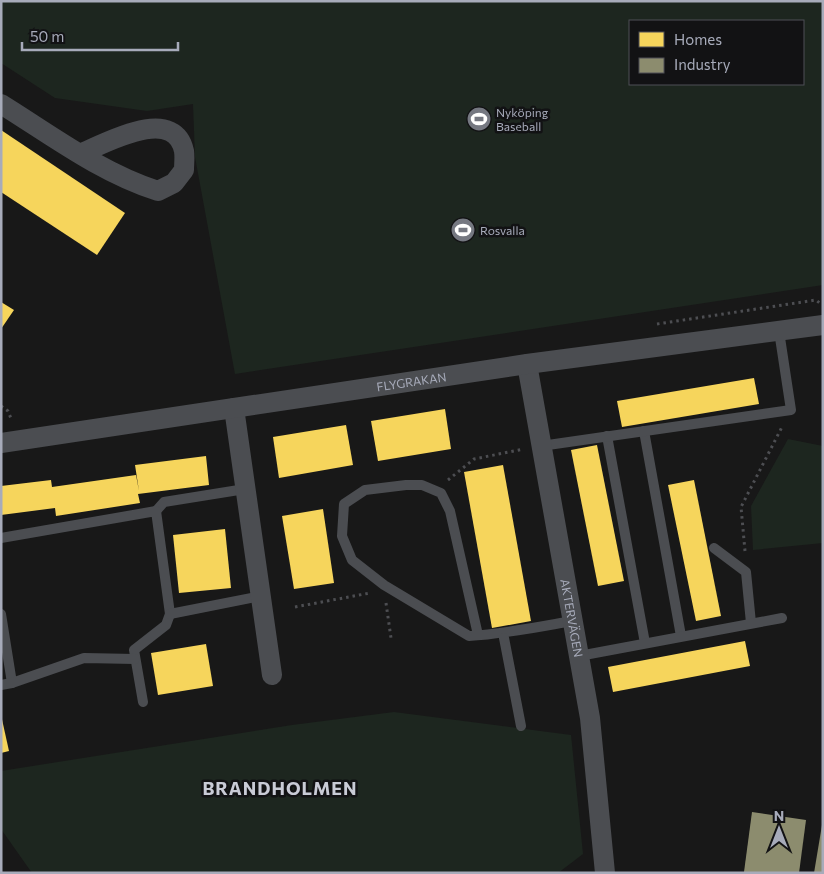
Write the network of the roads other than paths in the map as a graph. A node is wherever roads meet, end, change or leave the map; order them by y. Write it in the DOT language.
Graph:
graph roads {
  1 [pos="1,104"];
  2 [pos="80,154"];
  3 [pos="823,325"];
  4 [pos="779,331"];
  5 [pos="527,364"];
  6 [pos="234,408"];
  7 [pos="644,431"];
  8 [pos="607,436"];
  9 [pos="1,443"];
  10 [pos="541,446"];
  11 [pos="245,489"];
  12 [pos="156,511"];
  13 [pos="1,538"];
  14 [pos="714,548"];
  15 [pos="260,596"];
  16 [pos="1,614"];
  17 [pos="170,614"];
  18 [pos="782,618"];
  19 [pos="572,621"];
  20 [pos="752,623"];
  21 [pos="478,635"];
  22 [pos="681,636"];
  23 [pos="504,638"];
  24 [pos="645,643"];
  25 [pos="579,656"];
  26 [pos="135,659"];
  27 [pos="272,675"];
  28 [pos="12,683"];
  29 [pos="1,685"];
  30 [pos="143,702"];
  31 [pos="521,726"];
  32 [pos="605,873"];
  1 -- 2 [label="street"];
  2 -- 2 [label="street"];
  3 -- 4 [label="street, FLYGRAKAN"];
  4 -- 5 [label="street, FLYGRAKAN"];
  4 -- 7 [label="lane"];
  5 -- 6 [label="street, FLYGRAKAN"];
  5 -- 10 [label="street, AKTERVÄGEN"];
  6 -- 9 [label="street, FLYGRAKAN"];
  6 -- 11 [label="street"];
  7 -- 8 [label="lane"];
  7 -- 22 [label="lane"];
  8 -- 10 [label="lane"];
  8 -- 24 [label="lane"];
  10 -- 19 [label="street, AKTERVÄGEN"];
  11 -- 12 [label="lane"];
  11 -- 15 [label="street"];
  12 -- 13 [label="lane"];
  12 -- 17 [label="lane"];
  14 -- 20 [label="lane"];
  15 -- 17 [label="lane"];
  15 -- 27 [label="street"];
  16 -- 28 [label="lane"];
  17 -- 26 [label="lane"];
  18 -- 20 [label="lane"];
  19 -- 21 [label="lane"];
  19 -- 25 [label="street, AKTERVÄGEN"];
  20 -- 22 [label="lane"];
  21 -- 21 [label="lane"];
  22 -- 24 [label="lane"];
  23 -- 31 [label="lane"];
  24 -- 25 [label="lane"];
  25 -- 32 [label="street, AKTERVÄGEN"];
  26 -- 28 [label="lane"];
  26 -- 30 [label="lane"];
  28 -- 29 [label="lane"];
}
